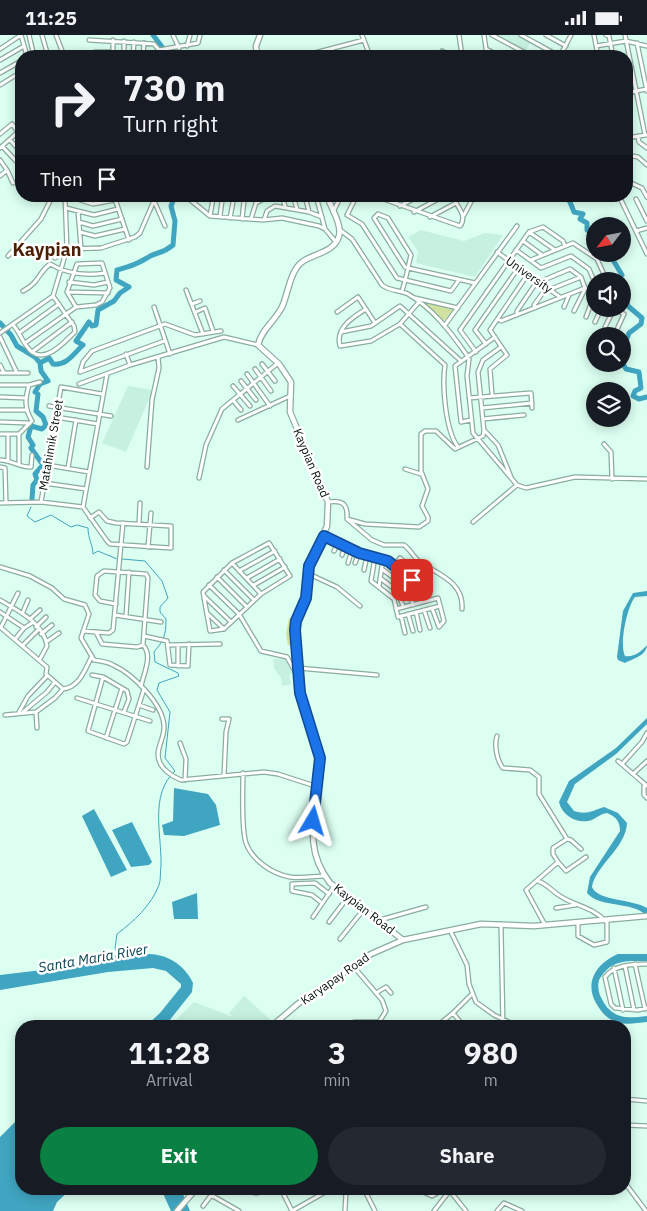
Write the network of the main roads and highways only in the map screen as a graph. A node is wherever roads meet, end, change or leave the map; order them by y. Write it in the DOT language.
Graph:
graph roads {
  1 [pos="260,35"];
  2 [pos="256,50"];
  3 [pos="330,202"];
  4 [pos="646,916"];
  5 [pos="403,940"];
  6 [pos="279,1020"];
  7 [pos="192,1195"];
  8 [pos="177,1211"];
  1 -- 2 [label="main road"];
  3 -- 5 [label="main road, Kaypian Road"];
  4 -- 5 [label="main road, Karyapay Road"];
  5 -- 6 [label="main road, Karyapay Road"];
  7 -- 8 [label="main road"];
}
